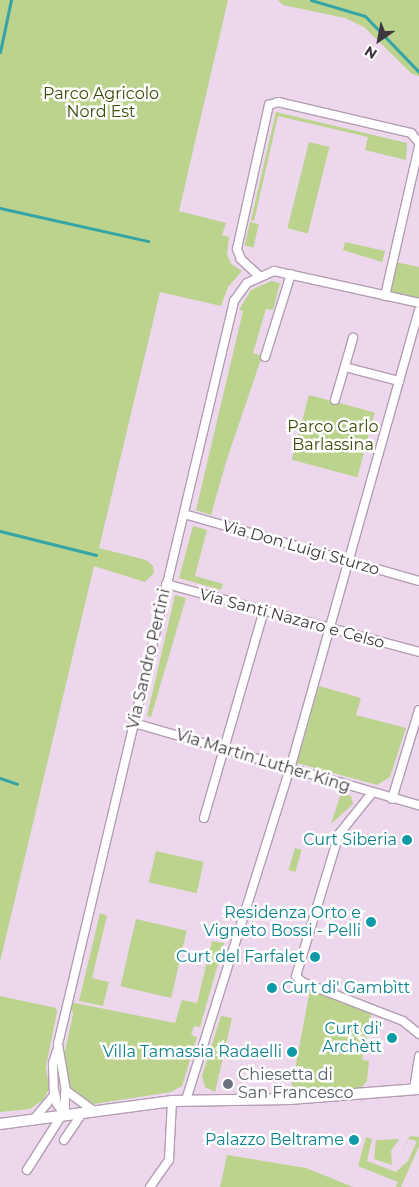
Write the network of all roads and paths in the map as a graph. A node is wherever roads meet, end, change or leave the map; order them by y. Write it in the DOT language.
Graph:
graph roads {
  1 [pos="419,144"];
  2 [pos="291,274"];
  3 [pos="259,276"];
  4 [pos="385,296"];
  5 [pos="419,303"];
  6 [pos="419,311"];
  7 [pos="353,338"];
  8 [pos="265,357"];
  9 [pos="345,367"];
  10 [pos="399,381"];
  11 [pos="335,400"];
  12 [pos="184,514"];
  13 [pos="348,561"];
  14 [pos="419,581"];
  15 [pos="166,584"];
  16 [pos="263,613"];
  17 [pos="329,630"];
  18 [pos="419,652"];
  19 [pos="419,710"];
  20 [pos="134,723"];
  21 [pos="224,749"];
  22 [pos="290,769"];
  23 [pos="372,793"];
  24 [pos="392,799"];
  25 [pos="419,805"];
  26 [pos="204,818"];
  27 [pos="419,1034"];
  28 [pos="57,1051"];
  29 [pos="419,1056"];
  30 [pos="64,1085"];
  31 [pos="55,1088"];
  32 [pos="416,1089"];
  33 [pos="186,1100"];
  34 [pos="172,1101"];
  35 [pos="94,1111"];
  36 [pos="82,1113"];
  37 [pos="64,1115"];
  38 [pos="34,1119"];
  39 [pos="0,1124"];
  40 [pos="64,1140"];
  41 [pos="27,1170"];
  42 [pos="150,1187"];
  1 -- 3 [label="street"];
  1 -- 4 [label="street"];
  2 -- 3 [label="street"];
  2 -- 4 [label="street"];
  2 -- 8 [label="street"];
  3 -- 12 [label="street, Via Sandro Pertini"];
  4 -- 5 [label="street"];
  6 -- 10 [label="street"];
  7 -- 9 [label="street"];
  9 -- 10 [label="street"];
  9 -- 11 [label="street"];
  10 -- 13 [label="street"];
  12 -- 13 [label="street, Via Don Luigi Sturzo"];
  12 -- 15 [label="street, Via Sandro Pertini"];
  13 -- 14 [label="street, Via Don Luigi Sturzo"];
  13 -- 17 [label="street"];
  15 -- 16 [label="street, Via Santi Nazaro e Celso"];
  15 -- 20 [label="street, Via Sandro Pertini"];
  16 -- 17 [label="street, Via Santi Nazaro e Celso"];
  16 -- 21 [label="street"];
  17 -- 18 [label="street, Via Santi Nazaro e Celso"];
  17 -- 22 [label="street"];
  19 -- 24 [label="street"];
  20 -- 21 [label="street, Via Martin Luther King"];
  20 -- 28 [label="street, Via Sandro Pertini"];
  21 -- 22 [label="street, Via Martin Luther King"];
  21 -- 26 [label="street"];
  22 -- 23 [label="street, Via Martin Luther King"];
  22 -- 33 [label="street"];
  23 -- 24 [label="street, Via Martin Luther King"];
  23 -- 27 [label="street"];
  24 -- 25 [label="street, Via Martin Luther King"];
  28 -- 30 [label="street, Via Sandro Pertini"];
  28 -- 31 [label="street"];
  29 -- 32 [label="street"];
  30 -- 35 [label="street, Via Sandro Pertini"];
  30 -- 37 [label="street, Via Sandro Pertini"];
  31 -- 37 [label="street"];
  31 -- 38 [label="street"];
  32 -- 33 [label="street"];
  33 -- 34 [label="street"];
  34 -- 35 [label="street"];
  34 -- 42 [label="street"];
  35 -- 36 [label="street"];
  36 -- 37 [label="street"];
  36 -- 40 [label="street"];
  37 -- 38 [label="street"];
  37 -- 41 [label="street"];
  38 -- 39 [label="street"];
}
